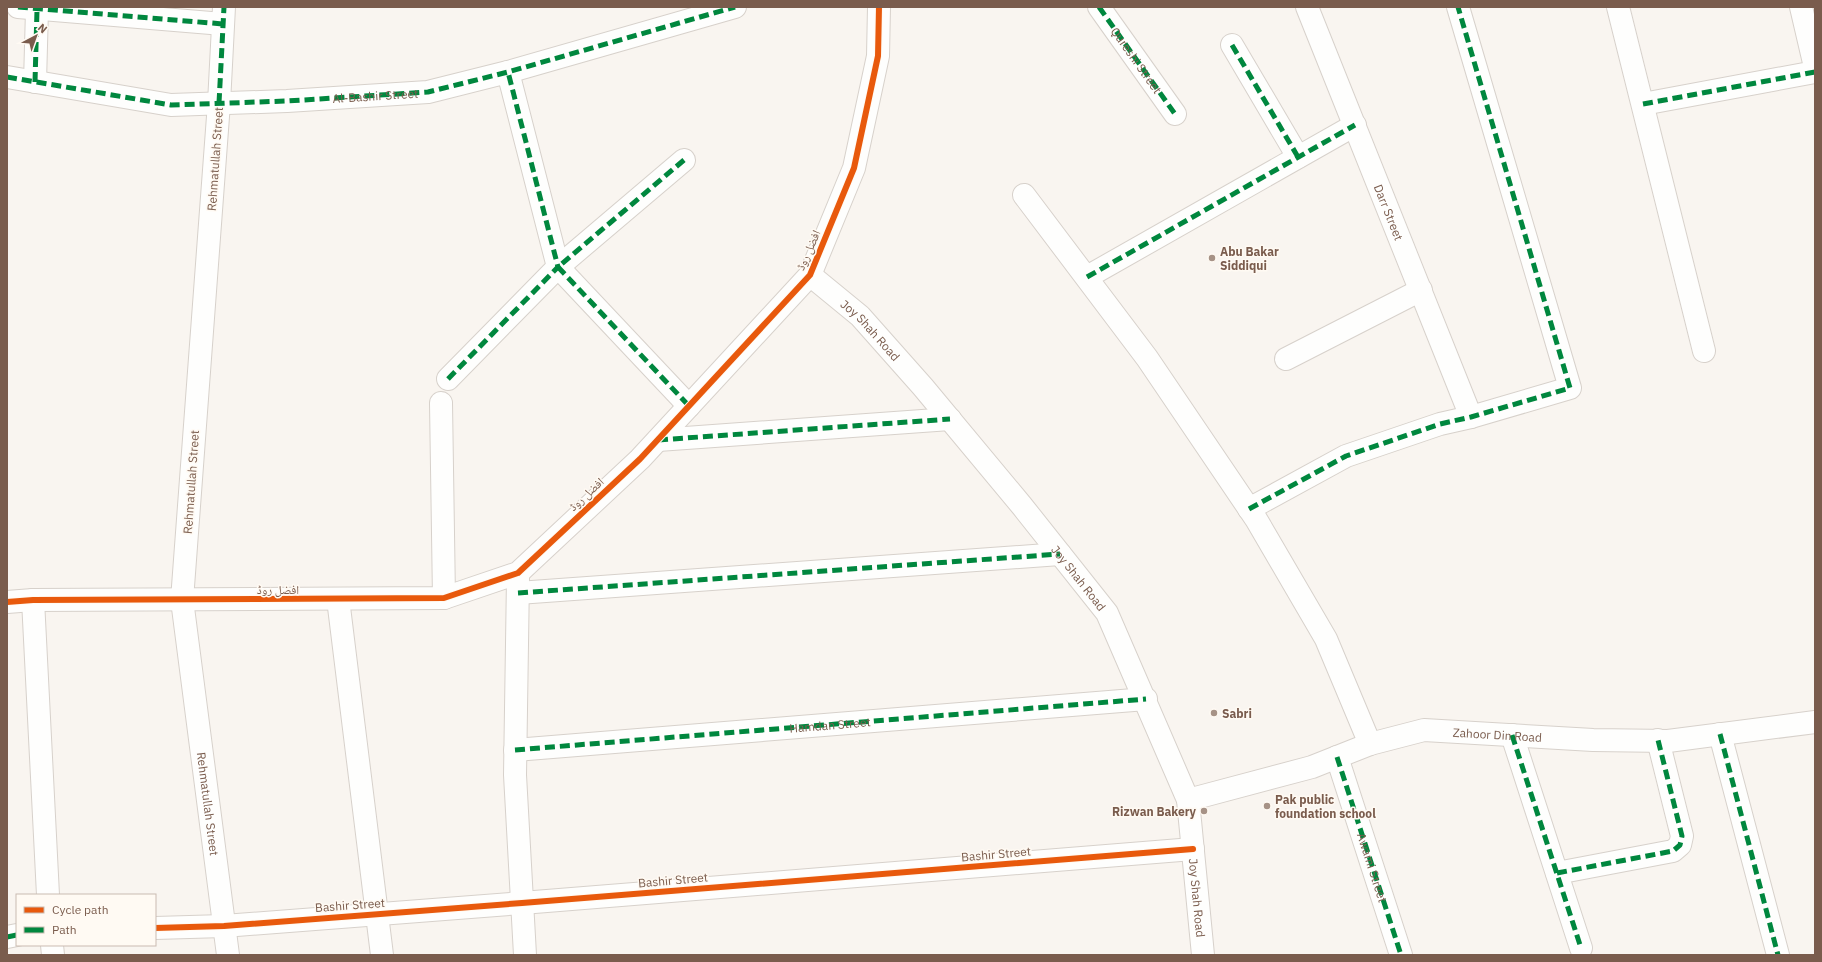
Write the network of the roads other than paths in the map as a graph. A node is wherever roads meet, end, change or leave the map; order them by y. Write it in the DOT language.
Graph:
graph roads {
  1 [pos="735,7"];
  2 [pos="879,7"];
  3 [pos="1098,7"];
  4 [pos="1307,7"];
  5 [pos="1458,7"];
  6 [pos="1618,7"];
  7 [pos="1801,7"];
  8 [pos="27,8"];
  9 [pos="83,10"];
  10 [pos="223,15"];
  11 [pos="676,15"];
  12 [pos="1232,45"];
  13 [pos="1815,68"];
  14 [pos="508,72"];
  15 [pos="1815,72"];
  16 [pos="7,77"];
  17 [pos="35,82"];
  18 [pos="219,103"];
  19 [pos="1643,104"];
  20 [pos="1175,114"];
  21 [pos="1355,125"];
  22 [pos="1298,157"];
  23 [pos="684,160"];
  24 [pos="1024,195"];
  25 [pos="558,267"];
  26 [pos="810,276"];
  27 [pos="1086,277"];
  28 [pos="1421,290"];
  29 [pos="1704,351"];
  30 [pos="1286,359"];
  31 [pos="448,379"];
  32 [pos="441,403"];
  33 [pos="689,406"];
  34 [pos="1471,417"];
  35 [pos="950,419"];
  36 [pos="658,440"];
  37 [pos="1249,509"];
  38 [pos="1060,554"];
  39 [pos="518,583"];
  40 [pos="444,598"];
  41 [pos="338,599"];
  42 [pos="33,600"];
  43 [pos="182,600"];
  44 [pos="7,602"];
  45 [pos="1146,699"];
  46 [pos="1815,722"];
  47 [pos="1720,734"];
  48 [pos="1512,735"];
  49 [pos="1658,740"];
  50 [pos="1370,744"];
  51 [pos="515,750"];
  52 [pos="1337,757"];
  53 [pos="1188,800"];
  54 [pos="1193,849"];
  55 [pos="1557,873"];
  56 [pos="48,894"];
  57 [pos="522,904"];
  58 [pos="377,914"];
  59 [pos="224,926"];
  60 [pos="156,928"];
  61 [pos="1581,948"];
  62 [pos="228,955"];
  63 [pos="382,955"];
  64 [pos="525,955"];
  65 [pos="1203,955"];
  66 [pos="1401,955"];
  67 [pos="1778,955"];
  1 -- 11 [label="street, Al-Bashir Street"];
  2 -- 26 [label="street, افضل روڈ"];
  3 -- 20 [label="street, Qureshi Street"];
  4 -- 21 [label="street, Darr Street"];
  5 -- 34 [label="street"];
  6 -- 19 [label="street"];
  7 -- 13 [label="street"];
  8 -- 9 [label="street"];
  8 -- 17 [label="street"];
  9 -- 10 [label="street"];
  10 -- 18 [label="street, Rehmatullah Street"];
  11 -- 14 [label="street, Al-Bashir Street"];
  12 -- 22 [label="street"];
  14 -- 18 [label="street, Al-Bashir Street"];
  14 -- 25 [label="street"];
  15 -- 19 [label="street"];
  16 -- 17 [label="street, Al-Bashir Street"];
  17 -- 18 [label="street, Al-Bashir Street"];
  18 -- 43 [label="street, Rehmatullah Street"];
  19 -- 29 [label="street"];
  21 -- 22 [label="street"];
  21 -- 28 [label="street, Darr Street"];
  22 -- 27 [label="street"];
  23 -- 25 [label="street"];
  24 -- 27 [label="street"];
  25 -- 31 [label="street"];
  25 -- 33 [label="street"];
  26 -- 33 [label="street, افضل روڈ"];
  26 -- 35 [label="street, Joy Shah Road"];
  27 -- 37 [label="street"];
  28 -- 30 [label="street"];
  28 -- 34 [label="street, Darr Street"];
  32 -- 40 [label="street"];
  33 -- 36 [label="street, افضل روڈ"];
  34 -- 37 [label="street"];
  35 -- 36 [label="street"];
  35 -- 38 [label="street, Joy Shah Road"];
  36 -- 39 [label="street, افضل روڈ"];
  37 -- 50 [label="street"];
  38 -- 39 [label="street"];
  38 -- 45 [label="street, Joy Shah Road"];
  39 -- 40 [label="street, افضل روڈ"];
  39 -- 51 [label="street"];
  40 -- 41 [label="street, افضل روڈ"];
  41 -- 43 [label="street, افضل روڈ"];
  41 -- 58 [label="street"];
  42 -- 43 [label="street, افضل روڈ"];
  42 -- 44 [label="street, افضل روڈ"];
  42 -- 56 [label="street"];
  43 -- 59 [label="street, Rehmatullah Street"];
  45 -- 51 [label="street, Hamdan Street"];
  45 -- 53 [label="street, Joy Shah Road"];
  46 -- 47 [label="street, Zahoor Din Road"];
  47 -- 49 [label="street, Zahoor Din Road"];
  47 -- 67 [label="street"];
  48 -- 49 [label="street, Zahoor Din Road"];
  48 -- 50 [label="street, Zahoor Din Road"];
  48 -- 55 [label="street"];
  49 -- 55 [label="street"];
  50 -- 52 [label="street, Zahoor Din Road"];
  51 -- 57 [label="street"];
  52 -- 53 [label="street, Zahoor Din Road"];
  52 -- 66 [label="street, Awami Street"];
  53 -- 54 [label="street, Joy Shah Road"];
  54 -- 57 [label="street, Bashir Street"];
  54 -- 65 [label="street, Joy Shah Road"];
  55 -- 61 [label="street"];
  57 -- 58 [label="street, Bashir Street"];
  57 -- 64 [label="street"];
  58 -- 59 [label="street, Bashir Street"];
  58 -- 63 [label="street"];
  59 -- 60 [label="street, Bashir Street"];
  59 -- 62 [label="street, Rehmatullah Street"];
}
